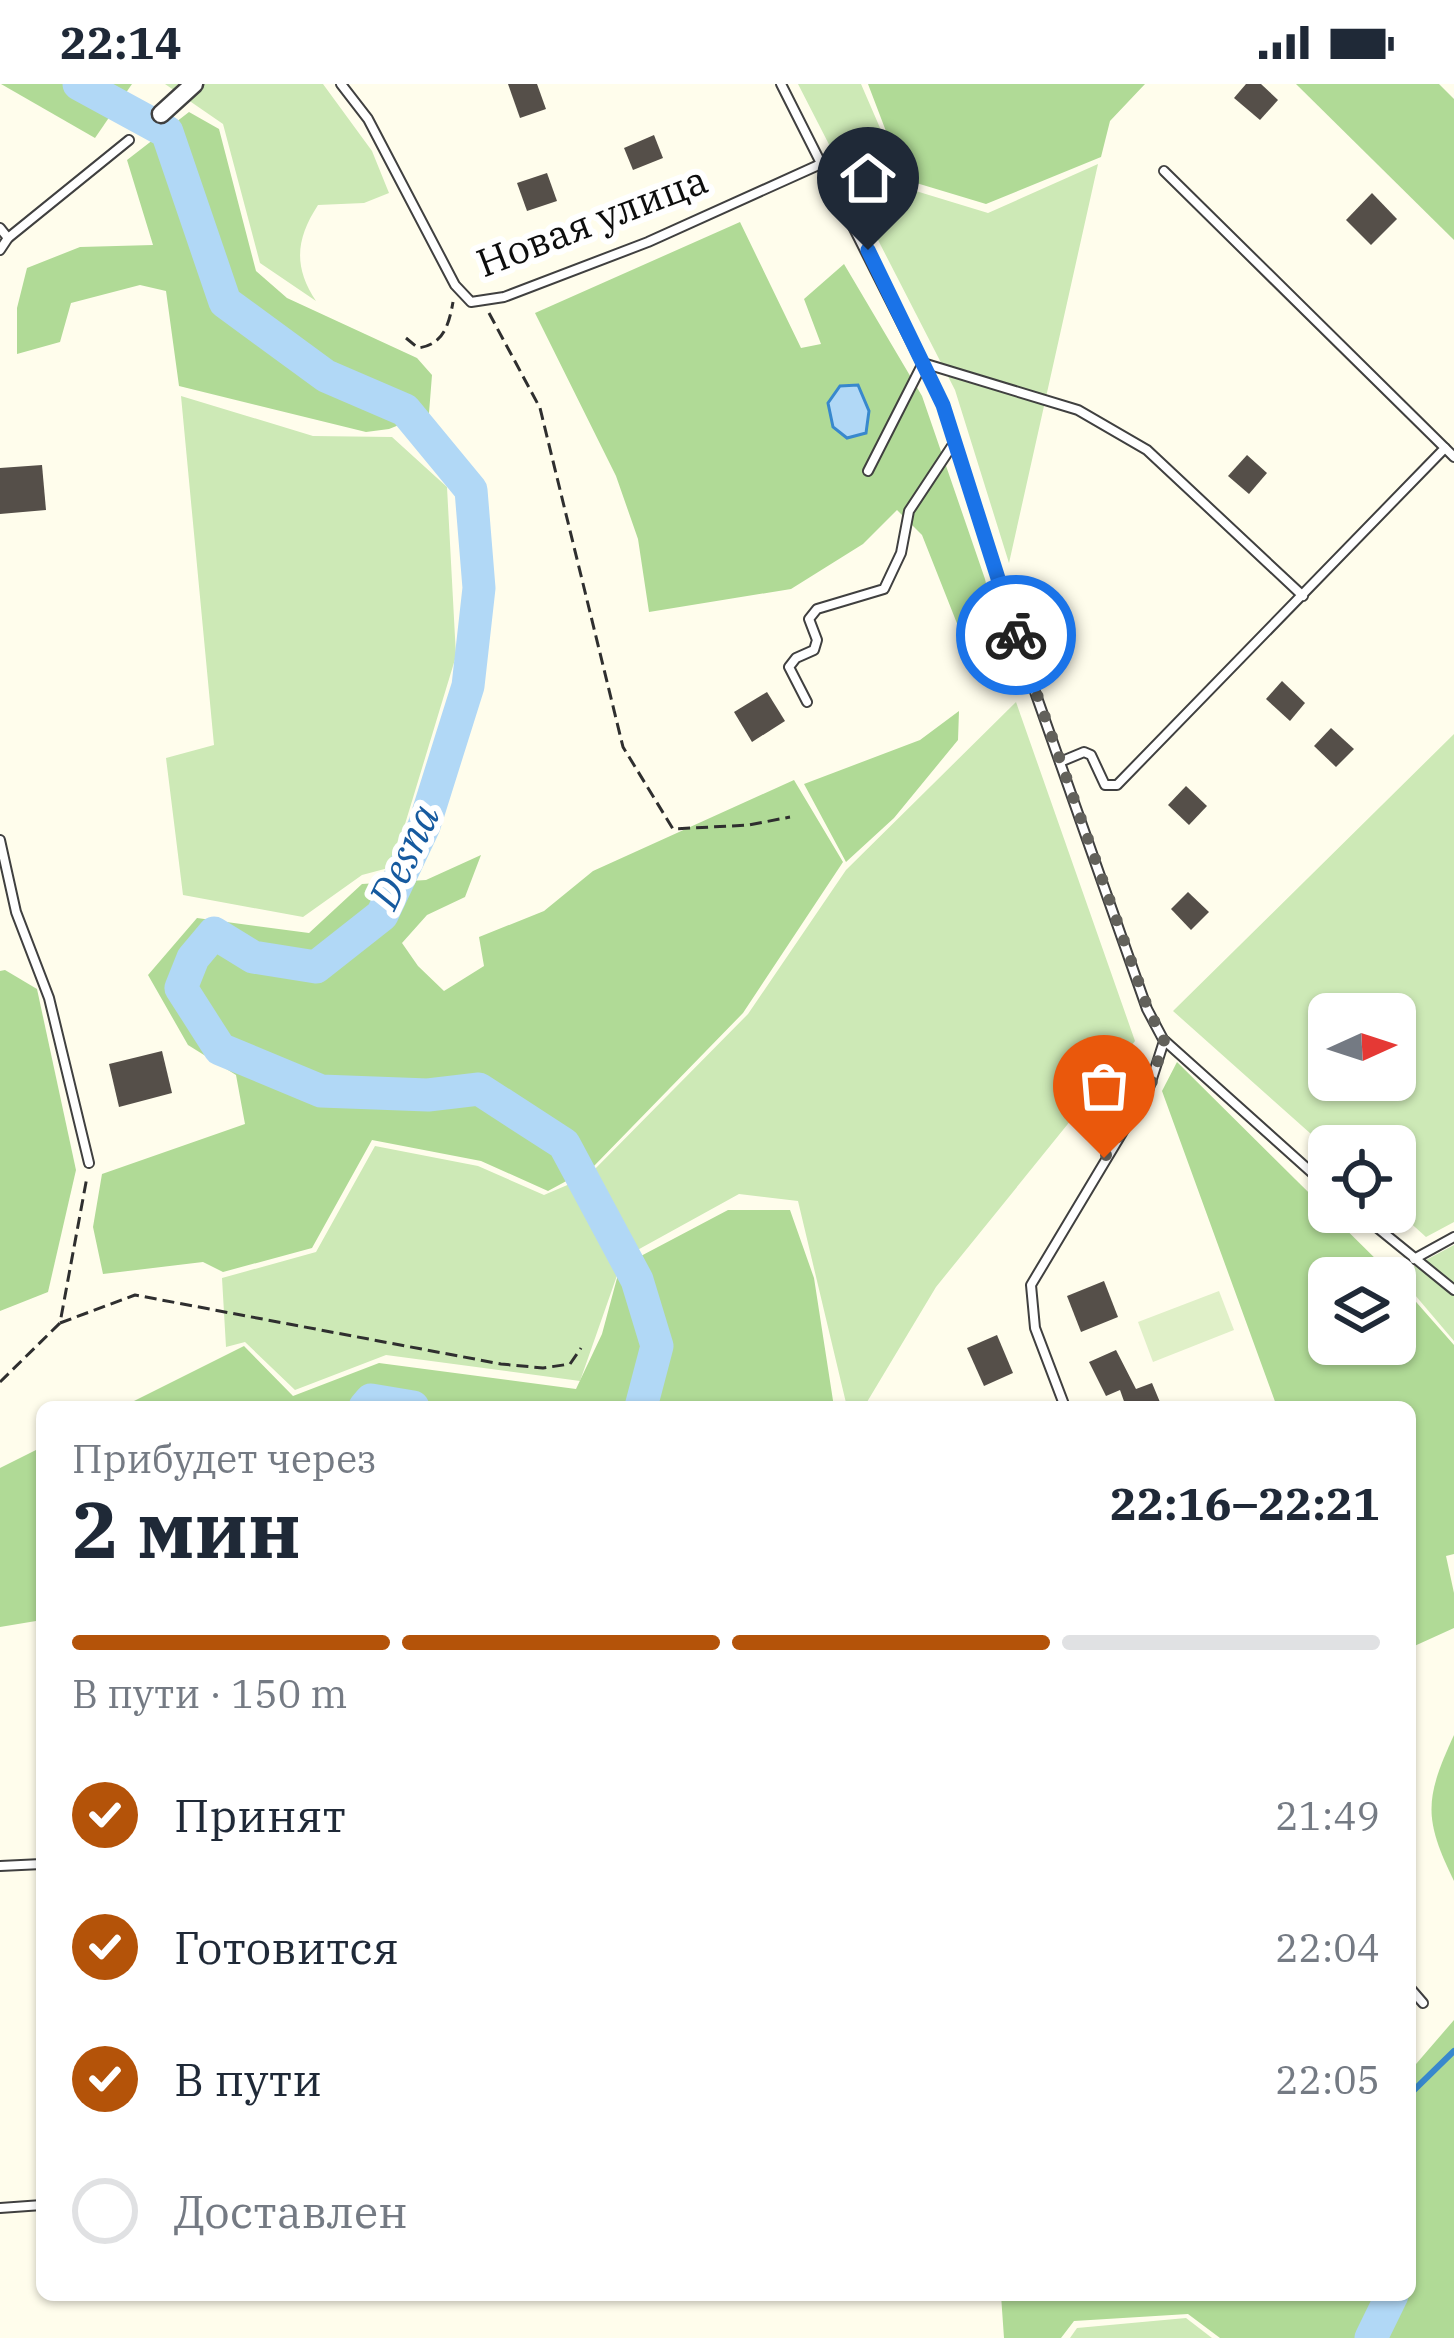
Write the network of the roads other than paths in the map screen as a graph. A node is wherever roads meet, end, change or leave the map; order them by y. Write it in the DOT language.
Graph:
graph roads {
  1 [pos="194,84"];
  2 [pos="340,84"];
  3 [pos="782,84"];
  4 [pos="161,114"];
  5 [pos="129,140"];
  6 [pos="823,163"];
  7 [pos="1164,171"];
  8 [pos="0,228"];
  9 [pos="8,238"];
  10 [pos="0,250"];
  11 [pos="923,363"];
  12 [pos="955,441"];
  13 [pos="1445,448"];
  14 [pos="1454,457"];
  15 [pos="868,471"];
  16 [pos="1304,596"];
  17 [pos="807,702"];
  18 [pos="1060,762"];
  19 [pos="0,840"];
  20 [pos="1164,1040"];
  21 [pos="89,1163"];
  22 [pos="1308,1169"];
  23 [pos="1383,1233"];
  24 [pos="1454,1237"];
  25 [pos="1412,1257"];
  26 [pos="1416,1258"];
  27 [pos="1416,1261"];
  28 [pos="1454,1290"];
  29 [pos="1063,1401"];
  30 [pos="36,1864"];
  31 [pos="0,1866"];
  32 [pos="1416,1995"];
  33 [pos="1423,2003"];
  34 [pos="36,2205"];
  35 [pos="0,2208"];
  1 -- 4 [label="street"];
  2 -- 6 [label="lane, Новая улица"];
  3 -- 6 [label="lane"];
  5 -- 9 [label="lane"];
  6 -- 11 [label="lane"];
  7 -- 13 [label="lane"];
  8 -- 9 [label="lane"];
  9 -- 10 [label="lane"];
  11 -- 12 [label="lane"];
  11 -- 15 [label="lane"];
  11 -- 16 [label="lane"];
  12 -- 17 [label="lane"];
  12 -- 18 [label="lane"];
  13 -- 14 [label="lane"];
  13 -- 16 [label="lane"];
  16 -- 18 [label="lane"];
  18 -- 20 [label="lane"];
  19 -- 21 [label="lane"];
  20 -- 22 [label="lane"];
  20 -- 29 [label="lane"];
  23 -- 25 [label="lane"];
  24 -- 26 [label="lane"];
  27 -- 28 [label="lane"];
  30 -- 31 [label="lane"];
  32 -- 33 [label="lane"];
  34 -- 35 [label="lane"];
}
